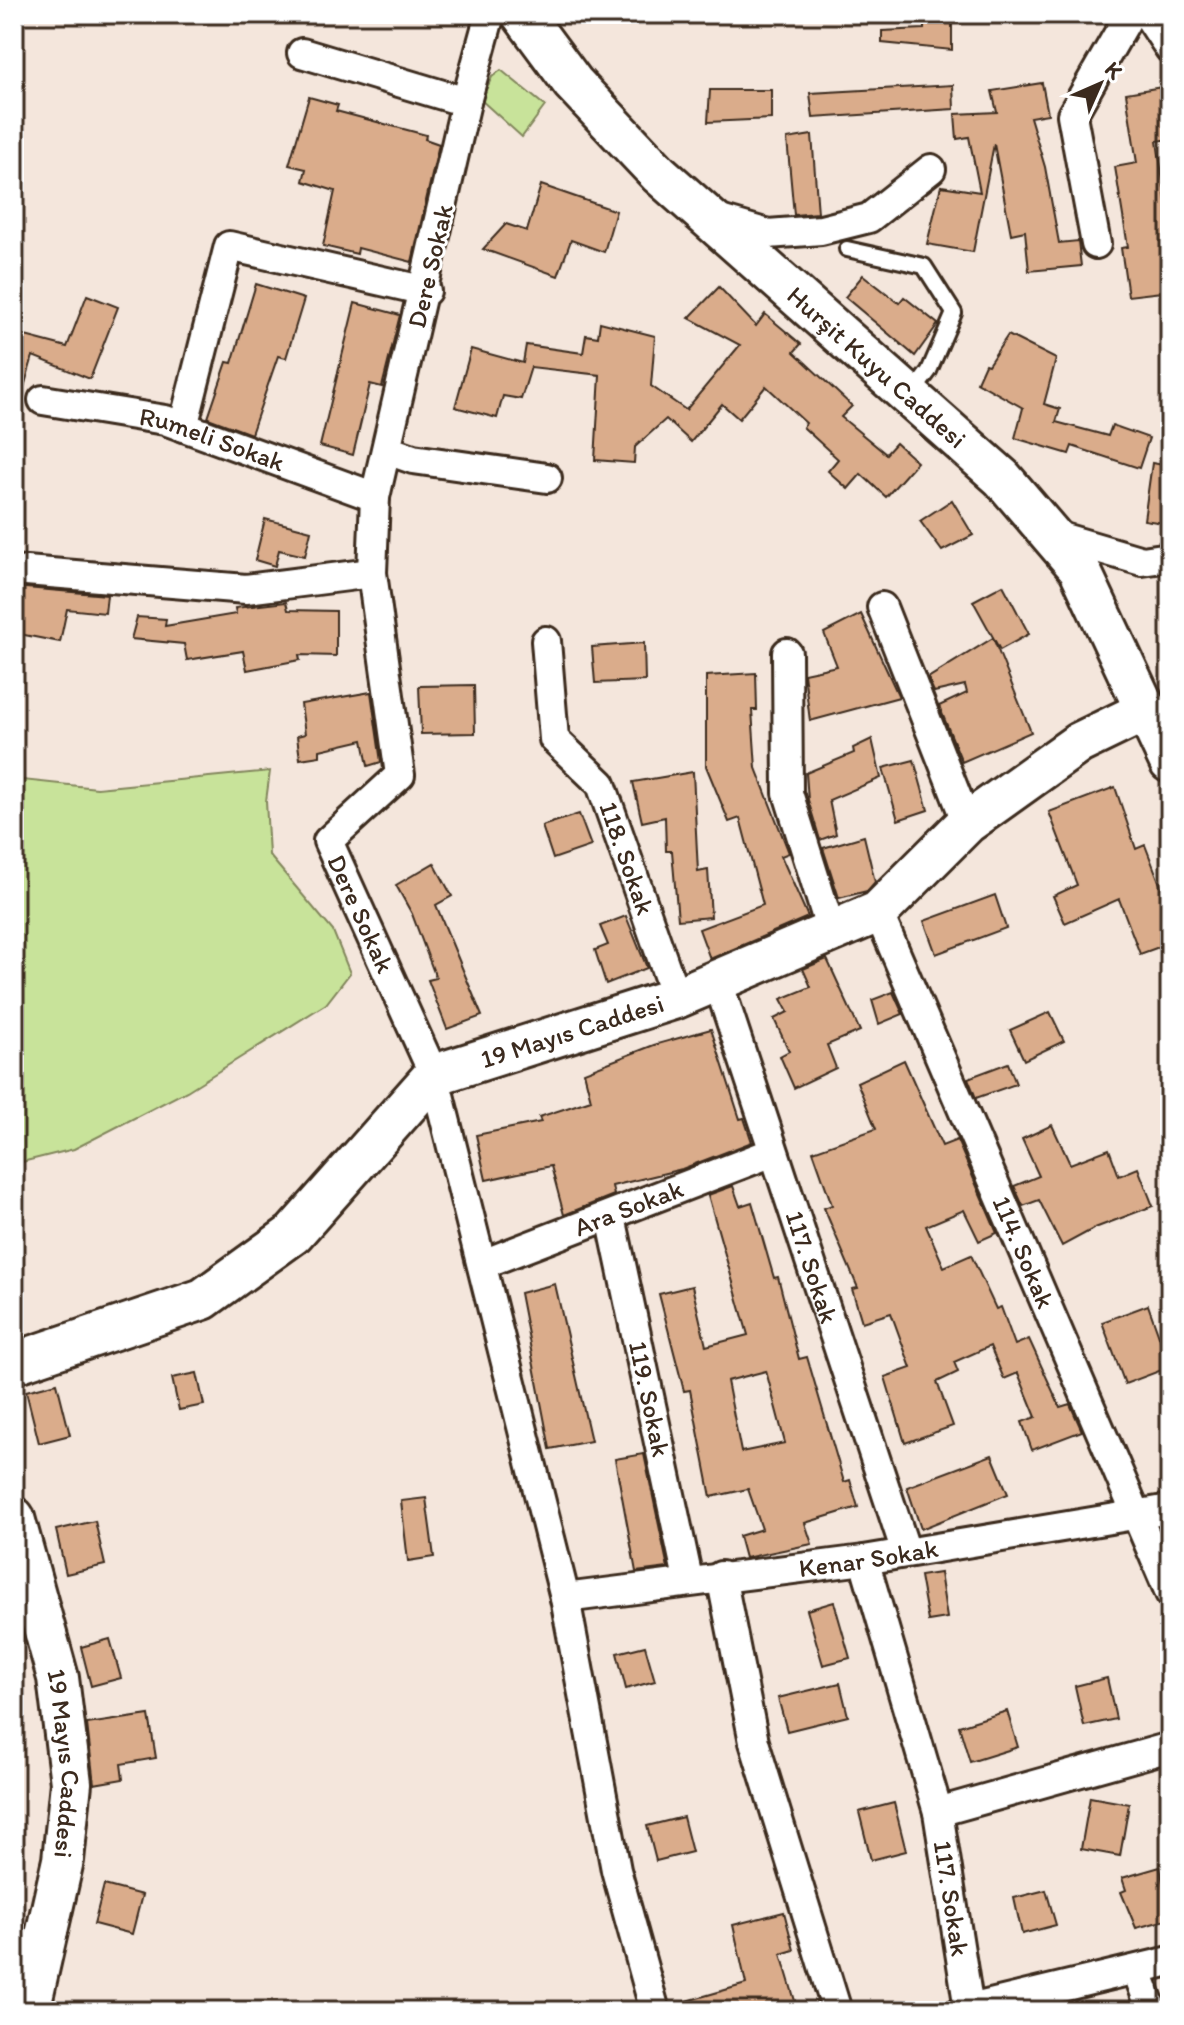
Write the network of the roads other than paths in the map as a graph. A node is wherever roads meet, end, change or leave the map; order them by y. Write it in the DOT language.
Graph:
graph roads {
  1 [pos="490,14"];
  2 [pos="522,14"];
  3 [pos="1130,14"];
  4 [pos="1147,14"];
  5 [pos="1170,49"];
  6 [pos="302,53"];
  7 [pos="466,102"];
  8 [pos="931,169"];
  9 [pos="709,216"];
  10 [pos="1096,244"];
  11 [pos="847,249"];
  12 [pos="426,291"];
  13 [pos="911,395"];
  14 [pos="43,400"];
  15 [pos="183,427"];
  16 [pos="387,450"];
  17 [pos="547,478"];
  18 [pos="375,497"];
  19 [pos="1049,534"];
  20 [pos="1170,557"];
  21 [pos="26,571"];
  22 [pos="372,573"];
  23 [pos="882,607"];
  24 [pos="546,641"];
  25 [pos="787,653"];
  26 [pos="1161,734"];
  27 [pos="967,823"];
  28 [pos="878,912"];
  29 [pos="832,934"];
  30 [pos="718,982"];
  31 [pos="676,998"];
  32 [pos="434,1075"];
  33 [pos="773,1152"];
  34 [pos="611,1217"];
  35 [pos="483,1264"];
  36 [pos="14,1363"];
  37 [pos="1170,1509"];
  38 [pos="1134,1513"];
  39 [pos="14,1518"];
  40 [pos="906,1552"];
  41 [pos="864,1560"];
  42 [pos="721,1576"];
  43 [pos="688,1579"];
  44 [pos="1170,1593"];
  45 [pos="565,1598"];
  46 [pos="1170,1747"];
  47 [pos="938,1812"];
  48 [pos="1170,1961"];
  49 [pos="1137,1971"];
  50 [pos="965,2010"];
  51 [pos="29,2011"];
  52 [pos="655,2011"];
  53 [pos="837,2011"];
  54 [pos="1152,2011"];
  1 -- 7 [label="street, Dere Sokak"];
  2 -- 9 [label="street, Hurşit Kuyu Caddesi"];
  3 -- 10 [label="street"];
  4 -- 5 [label="street"];
  6 -- 7 [label="street"];
  7 -- 12 [label="street, Dere Sokak"];
  8 -- 9 [label="street"];
  9 -- 13 [label="street, Hurşit Kuyu Caddesi"];
  11 -- 13 [label="lane"];
  12 -- 15 [label="street"];
  12 -- 16 [label="street, Dere Sokak"];
  13 -- 19 [label="street, Hurşit Kuyu Caddesi"];
  14 -- 15 [label="street, Rumeli Sokak"];
  15 -- 18 [label="street, Rumeli Sokak"];
  16 -- 17 [label="street"];
  16 -- 18 [label="street, Dere Sokak"];
  18 -- 22 [label="street, Dere Sokak"];
  19 -- 20 [label="street"];
  19 -- 26 [label="street, Hurşit Kuyu Caddesi"];
  21 -- 22 [label="street"];
  22 -- 32 [label="street, Dere Sokak"];
  23 -- 27 [label="street"];
  24 -- 31 [label="street, 118. Sokak"];
  25 -- 29 [label="street"];
  26 -- 27 [label="street, 19 Mayıs Caddesi"];
  27 -- 28 [label="street, 19 Mayıs Caddesi"];
  28 -- 29 [label="street, 19 Mayıs Caddesi"];
  28 -- 38 [label="street, 114. Sokak"];
  29 -- 30 [label="street, 19 Mayıs Caddesi"];
  30 -- 31 [label="street, 19 Mayıs Caddesi"];
  30 -- 33 [label="street, 117. Sokak"];
  31 -- 32 [label="street, 19 Mayıs Caddesi"];
  32 -- 35 [label="street, Dere Sokak"];
  32 -- 36 [label="street"];
  33 -- 34 [label="street, Ara Sokak"];
  33 -- 40 [label="street, 117. Sokak"];
  34 -- 35 [label="street, Ara Sokak"];
  34 -- 43 [label="street, 119. Sokak"];
  35 -- 45 [label="street, Dere Sokak"];
  37 -- 38 [label="street, Kenar Sokak"];
  38 -- 40 [label="street, Kenar Sokak"];
  38 -- 44 [label="street, 114. Sokak"];
  39 -- 51 [label="street, 19 Mayıs Caddesi"];
  40 -- 41 [label="street, Kenar Sokak"];
  41 -- 42 [label="street, Kenar Sokak"];
  41 -- 47 [label="street, 117. Sokak"];
  42 -- 43 [label="street, Kenar Sokak"];
  42 -- 53 [label="street"];
  43 -- 45 [label="street, Kenar Sokak"];
  45 -- 52 [label="street, Dere Sokak"];
  46 -- 47 [label="street"];
  47 -- 50 [label="street, 117. Sokak"];
  48 -- 49 [label="street"];
  49 -- 50 [label="street"];
  49 -- 54 [label="street"];
}
